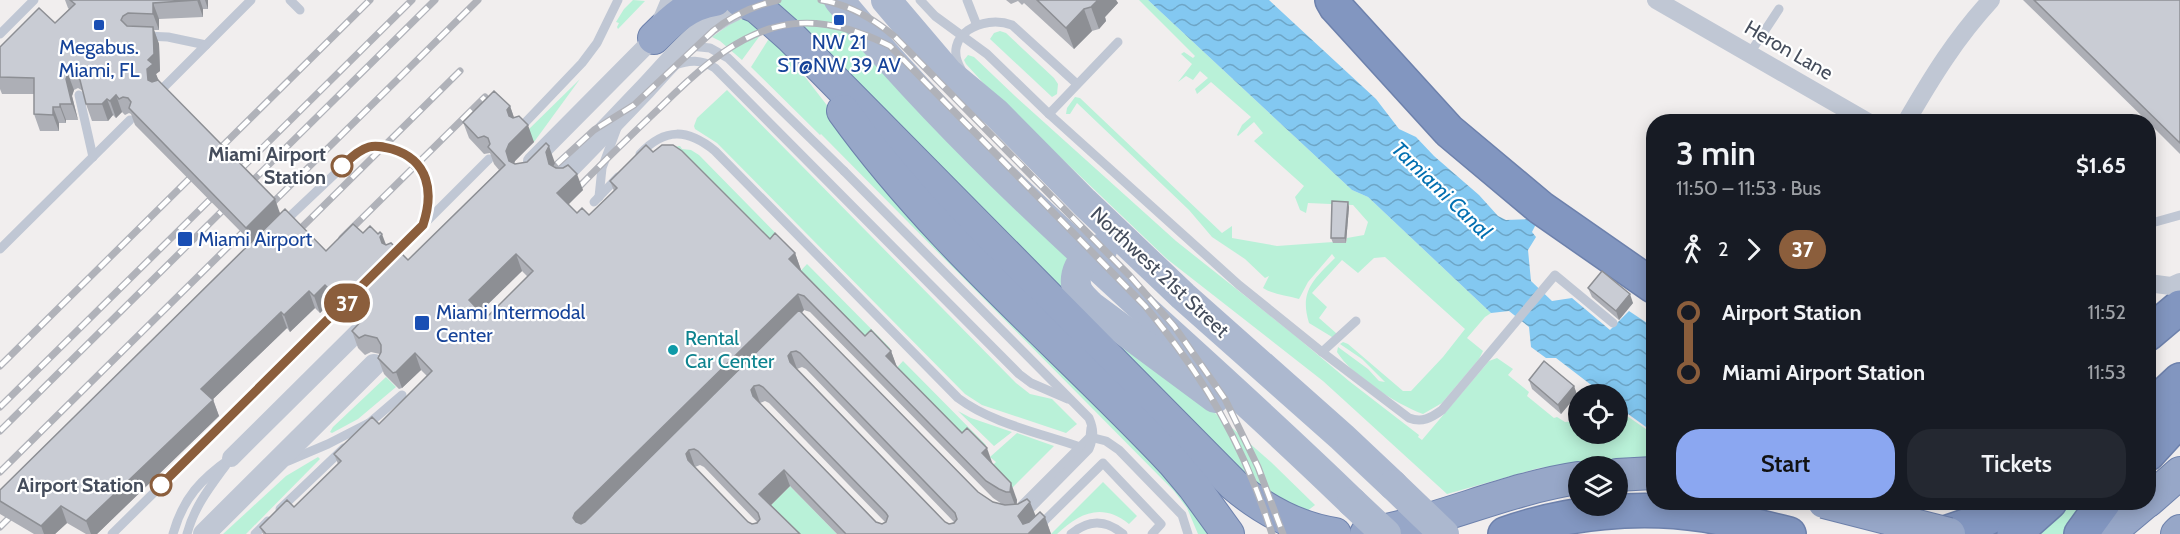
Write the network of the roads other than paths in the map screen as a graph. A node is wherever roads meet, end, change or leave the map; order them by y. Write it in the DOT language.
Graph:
graph roads {
  1 [pos="34,0"];
  2 [pos="251,0"];
  3 [pos="290,0"];
  4 [pos="618,0"];
  5 [pos="670,0"];
  6 [pos="715,0"];
  7 [pos="839,0"];
  8 [pos="886,0"];
  9 [pos="920,0"];
  10 [pos="967,0"];
  11 [pos="1332,0"];
  12 [pos="1656,0"];
  13 [pos="1991,0"];
  14 [pos="745,2"];
  15 [pos="1779,9"];
  16 [pos="300,10"];
  17 [pos="976,23"];
  18 [pos="0,34"];
  19 [pos="134,36"];
  20 [pos="962,37"];
  21 [pos="654,38"];
  22 [pos="1118,42"];
  23 [pos="206,45"];
  24 [pos="685,45"];
  25 [pos="806,52"];
  26 [pos="1750,53"];
  27 [pos="664,69"];
  28 [pos="1077,84"];
  29 [pos="159,92"];
  30 [pos="79,95"];
  31 [pos="623,112"];
  32 [pos="996,113"];
  33 [pos="1049,114"];
  34 [pos="1854,114"];
  35 [pos="1911,114"];
  36 [pos="130,120"];
  37 [pos="520,128"];
  38 [pos="93,157"];
  39 [pos="489,159"];
  40 [pos="635,159"];
  41 [pos="627,167"];
  42 [pos="523,170"];
  43 [pos="565,172"];
  44 [pos="2180,215"];
  45 [pos="2156,222"];
  46 [pos="423,225"];
  47 [pos="280,226"];
  48 [pos="0,249"];
  49 [pos="393,255"];
  50 [pos="1086,257"];
  51 [pos="1646,281"];
  52 [pos="2180,282"];
  53 [pos="2156,284"];
  54 [pos="1183,296"];
  55 [pos="2180,307"];
  56 [pos="339,310"];
  57 [pos="1356,321"];
  58 [pos="1612,323"];
  59 [pos="2156,327"];
  60 [pos="360,330"];
  61 [pos="1322,352"];
  62 [pos="374,365"];
  63 [pos="2180,380"];
  64 [pos="402,395"];
  65 [pos="2156,402"];
  66 [pos="2180,419"];
  67 [pos="369,423"];
  68 [pos="1090,437"];
  69 [pos="2156,445"];
  70 [pos="1080,447"];
  71 [pos="231,458"];
  72 [pos="271,467"];
  73 [pos="1646,473"];
  74 [pos="2180,473"];
  75 [pos="1628,474"];
  76 [pos="1568,480"];
  77 [pos="2156,494"];
  78 [pos="1855,510"];
  79 [pos="2004,510"];
  80 [pos="2041,510"];
  81 [pos="2098,510"];
  82 [pos="2137,510"];
  83 [pos="1780,532"];
  84 [pos="112,534"];
  85 [pos="173,534"];
  86 [pos="187,534"];
  87 [pos="204,534"];
  88 [pos="255,534"];
  89 [pos="1031,534"];
  90 [pos="1071,534"];
  91 [pos="1123,534"];
  92 [pos="1152,534"];
  93 [pos="1188,534"];
  94 [pos="1228,534"];
  95 [pos="1335,534"];
  96 [pos="1366,534"];
  97 [pos="1386,534"];
  98 [pos="1444,534"];
  99 [pos="1505,534"];
  100 [pos="1942,534"];
  101 [pos="1949,534"];
  102 [pos="2014,534"];
  103 [pos="2081,534"];
  104 [pos="2108,534"];
  1 -- 18 [label="lane"];
  2 -- 23 [label="lane"];
  3 -- 16 [label="lane"];
  4 -- 37 [label="lane"];
  5 -- 21 [label="street"];
  6 -- 21 [label="highway"];
  7 -- 50 [label="main road, Northwest 21st Street"];
  8 -- 32 [label="main road, Northwest 21st Street"];
  9 -- 20 [label="lane"];
  10 -- 17 [label="lane"];
  11 -- 51 [label="highway"];
  12 -- 26 [label="street, Heron Lane"];
  13 -- 35 [label="street"];
  14 -- 24 [label="street"];
  14 -- 25 [label="highway"];
  15 -- 26 [label="lane"];
  17 -- 20 [label="lane"];
  17 -- 28 [label="lane"];
  19 -- 23 [label="lane"];
  20 -- 32 [label="lane"];
  20 -- 33 [label="lane"];
  21 -- 42 [label="street"];
  22 -- 28 [label="lane"];
  23 -- 29 [label="lane"];
  24 -- 27 [label="street"];
  24 -- 70 [label="lane, bridge"];
  25 -- 94 [label="highway"];
  25 -- 95 [label="highway"];
  26 -- 34 [label="street, Heron Lane"];
  27 -- 31 [label="street"];
  27 -- 68 [label="lane"];
  28 -- 33 [label="lane"];
  30 -- 38 [label="lane"];
  31 -- 41 [label="lane"];
  31 -- 43 [label="street"];
  32 -- 54 [label="main road, Northwest 21st Street"];
  33 -- 61 [label="lane"];
  36 -- 38 [label="lane"];
  38 -- 48 [label="lane"];
  39 -- 46 [label="lane"];
  40 -- 70 [label="lane"];
  44 -- 45 [label="lane"];
  46 -- 47 [label="lane"];
  46 -- 49 [label="lane"];
  50 -- 54 [label="main road"];
  50 -- 97 [label="main road, Northwest 21st Street, bridge"];
  52 -- 53 [label="street"];
  54 -- 98 [label="main road, Northwest 21st Street, bridge"];
  55 -- 59 [label="highway"];
  56 -- 84 [label="lane"];
  57 -- 61 [label="lane"];
  58 -- 61 [label="lane"];
  60 -- 71 [label="street"];
  62 -- 72 [label="street"];
  63 -- 65 [label="highway"];
  64 -- 67 [label="lane"];
  66 -- 69 [label="highway"];
  67 -- 72 [label="lane"];
  67 -- 88 [label="lane"];
  68 -- 70 [label="lane"];
  68 -- 93 [label="lane"];
  71 -- 85 [label="lane"];
  71 -- 86 [label="lane"];
  72 -- 87 [label="street"];
  73 -- 75 [label="highway"];
  74 -- 77 [label="highway"];
  76 -- 96 [label="highway"];
  78 -- 101 [label="highway, bridge"];
  79 -- 100 [label="highway"];
  80 -- 102 [label="highway"];
  81 -- 103 [label="highway"];
  82 -- 104 [label="highway"];
  83 -- 99 [label="highway"];
  89 -- 92 [label="lane"];
  90 -- 91 [label="lane"];
}
